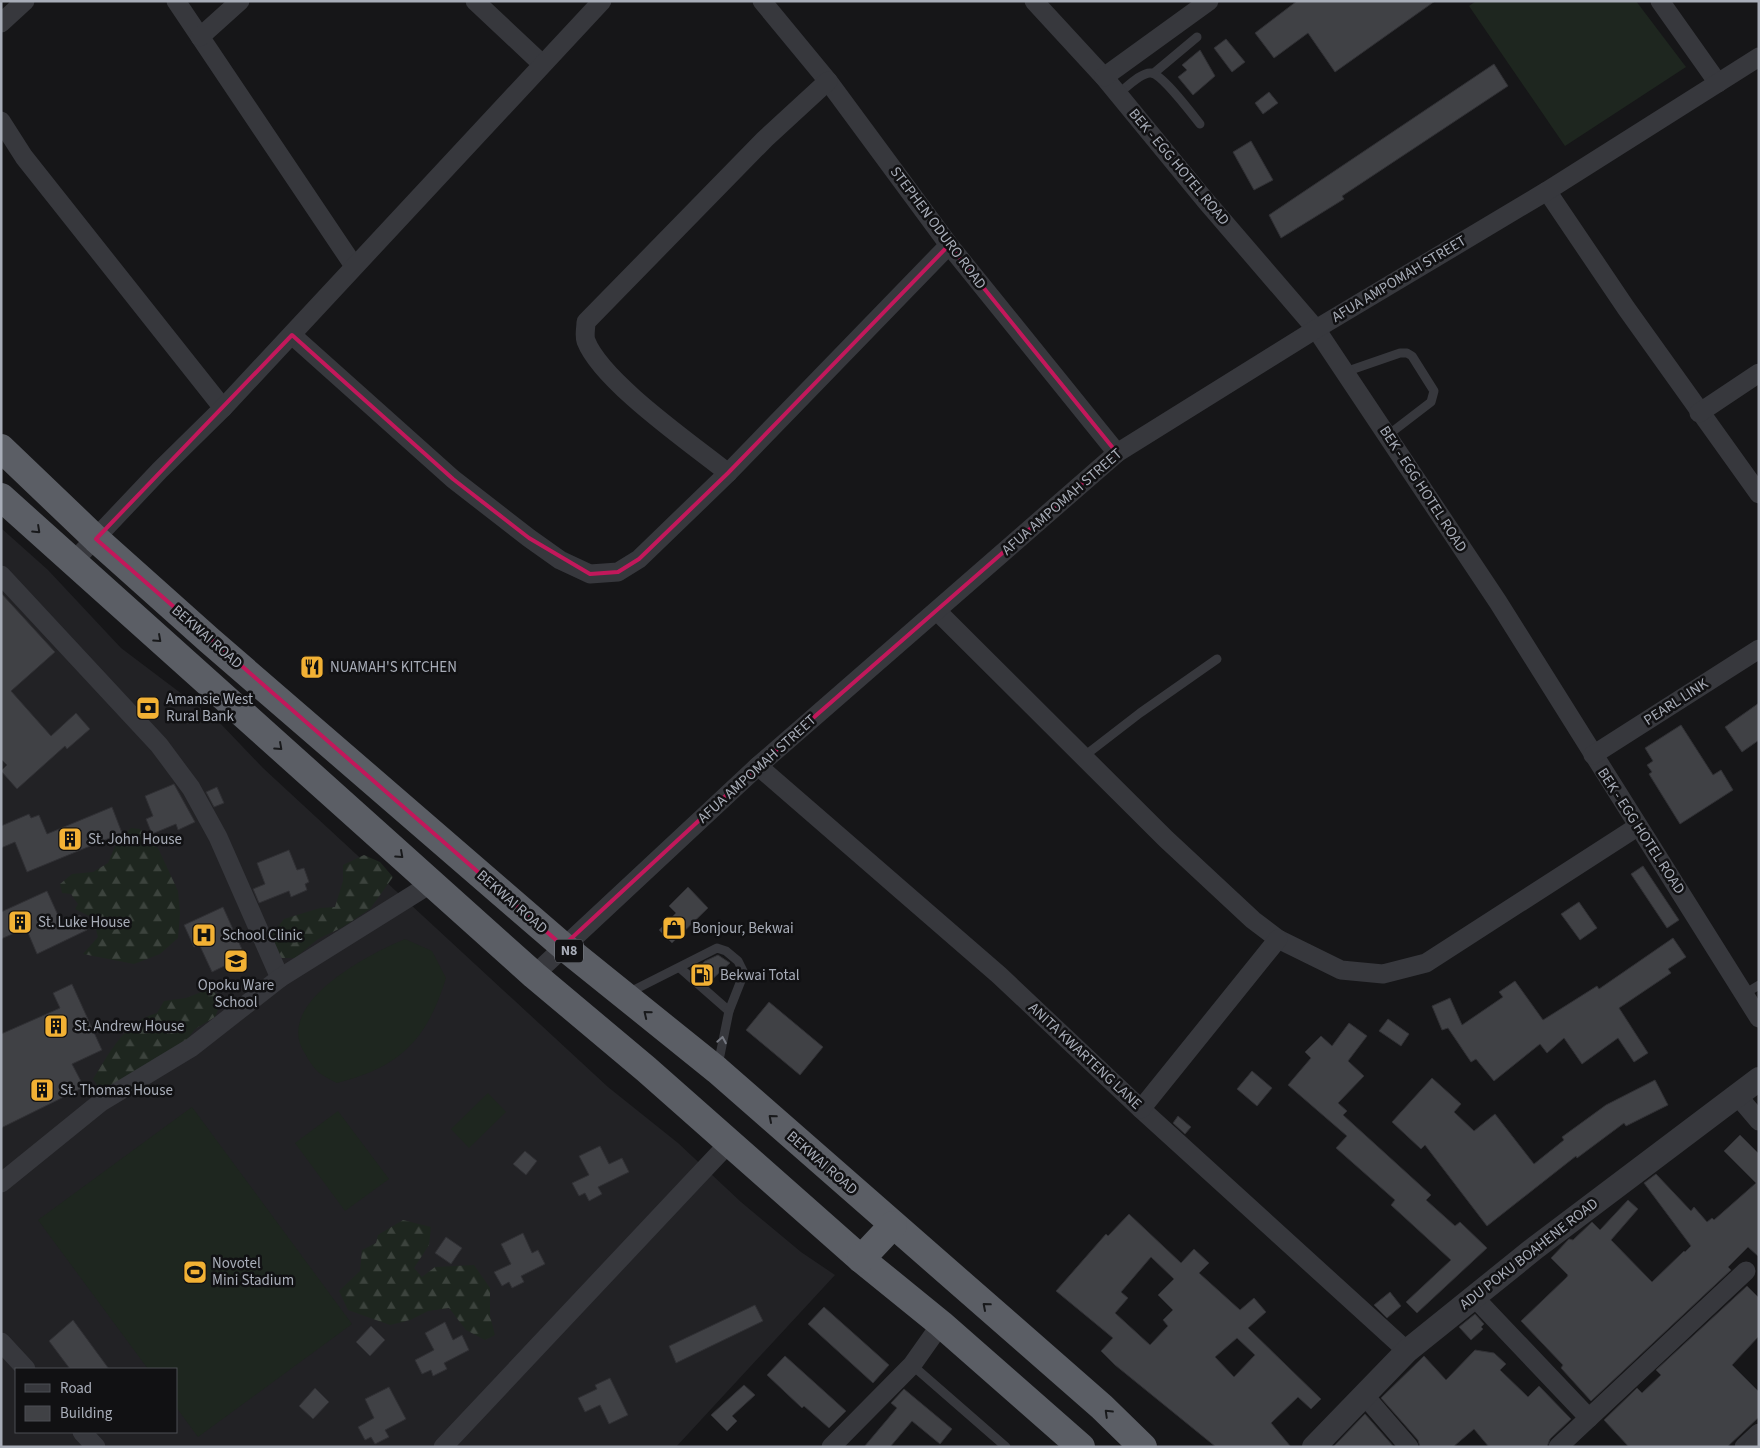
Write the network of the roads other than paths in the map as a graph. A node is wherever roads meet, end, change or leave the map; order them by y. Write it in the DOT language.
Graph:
graph roads {
  1 [pos="26,1"];
  2 [pos="176,1"];
  3 [pos="240,1"];
  4 [pos="475,1"];
  5 [pos="602,1"];
  6 [pos="762,1"];
  7 [pos="1034,1"];
  8 [pos="1209,1"];
  9 [pos="1660,1"];
  10 [pos="1,23"];
  11 [pos="200,36"];
  12 [pos="1196,37"];
  13 [pos="1759,57"];
  14 [pos="542,64"];
  15 [pos="1154,73"];
  16 [pos="1104,77"];
  17 [pos="828,81"];
  18 [pos="1718,83"];
  19 [pos="1118,94"];
  20 [pos="1,121"];
  21 [pos="1200,124"];
  22 [pos="1547,191"];
  23 [pos="948,245"];
  24 [pos="354,266"];
  25 [pos="1316,328"];
  26 [pos="292,335"];
  27 [pos="1346,372"];
  28 [pos="1759,373"];
  29 [pos="223,408"];
  30 [pos="1699,413"];
  31 [pos="1388,435"];
  32 [pos="1,448"];
  33 [pos="1118,453"];
  34 [pos="728,472"];
  35 [pos="1759,494"];
  36 [pos="1,497"];
  37 [pos="96,539"];
  38 [pos="72,563"];
  39 [pos="1,575"];
  40 [pos="937,611"];
  41 [pos="1759,649"];
  42 [pos="1218,658"];
  43 [pos="1593,755"];
  44 [pos="1083,757"];
  45 [pos="758,766"];
  46 [pos="1637,827"];
  47 [pos="432,883"];
  48 [pos="1278,940"];
  49 [pos="563,946"];
  50 [pos="680,968"];
  51 [pos="534,975"];
  52 [pos="280,978"];
  53 [pos="1751,989"];
  54 [pos="623,995"];
  55 [pos="729,1011"];
  56 [pos="1759,1018"];
  57 [pos="717,1070"];
  58 [pos="1759,1079"];
  59 [pos="1736,1094"];
  60 [pos="1141,1109"];
  61 [pos="1759,1121"];
  62 [pos="729,1143"];
  63 [pos="1,1183"];
  64 [pos="893,1225"];
  65 [pos="860,1259"];
  66 [pos="1746,1271"];
  67 [pos="1474,1297"];
  68 [pos="941,1324"];
  69 [pos="1,1342"];
  70 [pos="1407,1351"];
  71 [pos="912,1364"];
  72 [pos="25,1368"];
  73 [pos="1364,1395"];
  74 [pos="1589,1418"];
  75 [pos="83,1433"];
  76 [pos="1759,1433"];
  77 [pos="1068,1440"];
  78 [pos="96,1447"];
  79 [pos="443,1447"];
  80 [pos="831,1447"];
  81 [pos="1006,1447"];
  82 [pos="1144,1447"];
  83 [pos="1314,1447"];
  84 [pos="1409,1447"];
  85 [pos="1558,1447"];
  86 [pos="1744,1447"];
  1 -- 10 [label="street"];
  2 -- 11 [label="street"];
  3 -- 11 [label="street"];
  4 -- 14 [label="street"];
  5 -- 14 [label="street"];
  6 -- 17 [label="street, STEPHEN ODURO ROAD"];
  7 -- 16 [label="street, BEK - EGG HOTEL ROAD"];
  8 -- 16 [label="street"];
  9 -- 18 [label="street"];
  11 -- 24 [label="street"];
  12 -- 15 [label="lane"];
  13 -- 18 [label="street, AFUA AMPOMAH STREET"];
  14 -- 24 [label="street"];
  15 -- 19 [label="lane"];
  15 -- 21 [label="lane"];
  16 -- 19 [label="street, BEK - EGG HOTEL ROAD"];
  17 -- 23 [label="street, STEPHEN ODURO ROAD"];
  17 -- 34 [label="street"];
  18 -- 22 [label="street, AFUA AMPOMAH STREET"];
  19 -- 25 [label="street, BEK - EGG HOTEL ROAD"];
  20 -- 29 [label="street"];
  22 -- 25 [label="street, AFUA AMPOMAH STREET"];
  22 -- 30 [label="street"];
  23 -- 33 [label="street, STEPHEN ODURO ROAD"];
  23 -- 34 [label="street"];
  24 -- 26 [label="street"];
  25 -- 27 [label="street, BEK - EGG HOTEL ROAD"];
  25 -- 33 [label="street, AFUA AMPOMAH STREET"];
  26 -- 29 [label="street"];
  26 -- 34 [label="street"];
  27 -- 31 [label="street, BEK - EGG HOTEL ROAD"];
  27 -- 31 [label="lane"];
  28 -- 30 [label="street"];
  29 -- 37 [label="street"];
  30 -- 35 [label="street"];
  31 -- 43 [label="street, BEK - EGG HOTEL ROAD"];
  32 -- 37 [label="highway, BEKWAI ROAD / N8"];
  33 -- 40 [label="street, AFUA AMPOMAH STREET"];
  36 -- 38 [label="highway, one-way"];
  37 -- 38 [label="street"];
  37 -- 49 [label="highway, BEKWAI ROAD / N8"];
  38 -- 47 [label="highway, one-way"];
  39 -- 52 [label="street"];
  40 -- 44 [label="street"];
  40 -- 45 [label="street, AFUA AMPOMAH STREET"];
  41 -- 43 [label="street, PEARL LINK"];
  42 -- 44 [label="lane"];
  43 -- 46 [label="street, BEK - EGG HOTEL ROAD"];
  44 -- 48 [label="street"];
  45 -- 49 [label="street, AFUA AMPOMAH STREET"];
  45 -- 60 [label="street, ANITA KWARTENG LANE"];
  46 -- 48 [label="street"];
  46 -- 53 [label="street, BEK - EGG HOTEL ROAD"];
  47 -- 51 [label="highway"];
  47 -- 52 [label="street"];
  48 -- 60 [label="street"];
  49 -- 51 [label="street, AFUA AMPOMAH STREET"];
  49 -- 54 [label="highway, BEKWAI ROAD / N8"];
  50 -- 54 [label="lane"];
  50 -- 55 [label="lane"];
  50 -- 55 [label="lane"];
  51 -- 62 [label="highway"];
  52 -- 63 [label="street"];
  53 -- 56 [label="street, BEK - EGG HOTEL ROAD"];
  57 -- 54 [label="highway, BEKWAI ROAD / N8, one-way"];
  57 -- 55 [label="lane, one-way"];
  64 -- 57 [label="highway, BEKWAI ROAD / N8, one-way"];
  58 -- 59 [label="street, ADU POKU BOAHENE ROAD"];
  59 -- 61 [label="street"];
  59 -- 67 [label="street, ADU POKU BOAHENE ROAD"];
  60 -- 70 [label="street, ANITA KWARTENG LANE"];
  62 -- 65 [label="highway"];
  62 -- 79 [label="street"];
  64 -- 65 [label="highway"];
  82 -- 64 [label="highway, BEKWAI ROAD / N8, one-way"];
  65 -- 68 [label="highway"];
  66 -- 74 [label="street"];
  67 -- 70 [label="street, ADU POKU BOAHENE ROAD"];
  67 -- 74 [label="street"];
  68 -- 71 [label="street"];
  68 -- 77 [label="highway"];
  69 -- 72 [label="street"];
  70 -- 73 [label="street, ADU POKU BOAHENE ROAD"];
  71 -- 80 [label="street"];
  71 -- 81 [label="lane"];
  73 -- 83 [label="street, ADU POKU BOAHENE ROAD"];
  73 -- 84 [label="street"];
  74 -- 85 [label="street"];
  75 -- 78 [label="street"];
  76 -- 86 [label="street"];
}
